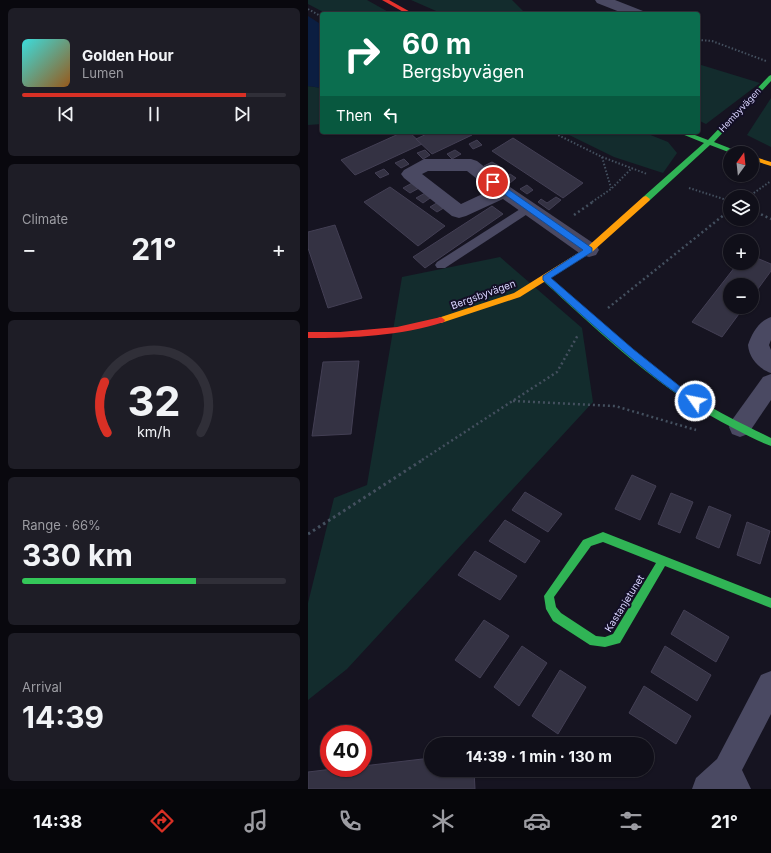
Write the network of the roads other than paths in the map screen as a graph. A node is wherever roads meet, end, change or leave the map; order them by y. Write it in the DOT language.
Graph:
graph roads {
  1 [pos="385,0"];
  2 [pos="602,0"];
  3 [pos="407,12"];
  4 [pos="633,12"];
  5 [pos="771,77"];
  6 [pos="685,134"];
  7 [pos="709,143"];
  8 [pos="723,148"];
  9 [pos="759,160"];
  10 [pos="771,164"];
  11 [pos="504,191"];
  12 [pos="528,208"];
  13 [pos="589,250"];
  14 [pos="441,265"];
  15 [pos="546,278"];
  16 [pos="771,325"];
  17 [pos="308,336"];
  18 [pos="771,364"];
  19 [pos="771,383"];
  20 [pos="740,427"];
  21 [pos="771,442"];
  22 [pos="662,562"];
  23 [pos="771,603"];
  24 [pos="771,685"];
  25 [pos="724,782"];
  1 -- 3 [label="street"];
  2 -- 4 [label="street"];
  5 -- 7 [label="street, Hembyvägen"];
  6 -- 7 [label="street"];
  7 -- 8 [label="street"];
  7 -- 13 [label="street, Bergsbyvägen"];
  9 -- 10 [label="street"];
  11 -- 12 [label="street"];
  12 -- 13 [label="street"];
  12 -- 14 [label="lane"];
  13 -- 15 [label="street, Bergsbyvägen"];
  15 -- 17 [label="street, Bergsbyvägen"];
  15 -- 20 [label="street"];
  16 -- 18 [label="street"];
  19 -- 20 [label="street"];
  20 -- 21 [label="street"];
  22 -- 22 [label="street, Kastanjetunet"];
  22 -- 23 [label="street, Kastanjetunet"];
  24 -- 25 [label="street"];
}
